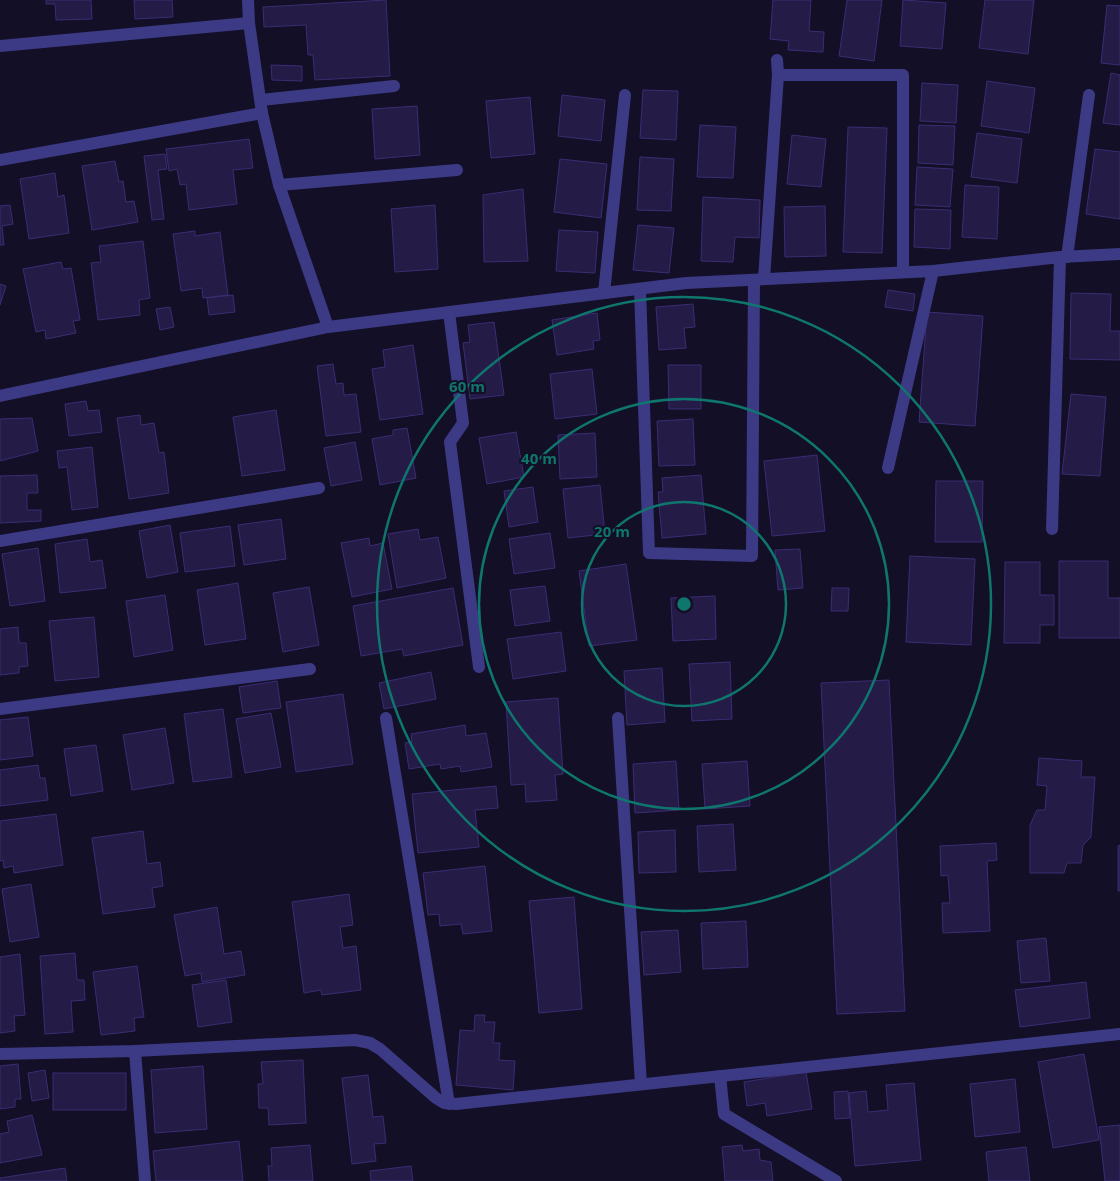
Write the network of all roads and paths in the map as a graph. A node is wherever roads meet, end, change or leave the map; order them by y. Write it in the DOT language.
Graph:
graph roads {
  1 [pos="248,0"];
  2 [pos="249,24"];
  3 [pos="0,46"];
  4 [pos="777,60"];
  5 [pos="778,75"];
  6 [pos="394,86"];
  7 [pos="624,95"];
  8 [pos="1089,95"];
  9 [pos="261,107"];
  10 [pos="0,160"];
  11 [pos="457,170"];
  12 [pos="279,185"];
  13 [pos="1120,254"];
  14 [pos="1064,257"];
  15 [pos="933,271"];
  16 [pos="903,272"];
  17 [pos="759,279"];
  18 [pos="640,289"];
  19 [pos="604,293"];
  20 [pos="449,312"];
  21 [pos="328,327"];
  22 [pos="0,396"];
  23 [pos="888,468"];
  24 [pos="319,488"];
  25 [pos="1052,529"];
  26 [pos="0,541"];
  27 [pos="479,667"];
  28 [pos="310,669"];
  29 [pos="0,709"];
  30 [pos="386,718"];
  31 [pos="618,718"];
  32 [pos="1120,1034"];
  33 [pos="134,1051"];
  34 [pos="0,1054"];
  35 [pos="720,1076"];
  36 [pos="641,1084"];
  37 [pos="449,1104"];
  38 [pos="145,1181"];
  39 [pos="836,1181"];
  1 -- 2 [label="street"];
  2 -- 3 [label="street"];
  2 -- 9 [label="street"];
  4 -- 5 [label="street"];
  5 -- 16 [label="street"];
  5 -- 17 [label="street"];
  6 -- 9 [label="street"];
  7 -- 19 [label="street"];
  8 -- 14 [label="street"];
  9 -- 10 [label="street"];
  9 -- 12 [label="street"];
  11 -- 12 [label="street"];
  12 -- 21 [label="street"];
  13 -- 14 [label="street"];
  14 -- 15 [label="street"];
  14 -- 25 [label="street"];
  15 -- 16 [label="street"];
  15 -- 23 [label="street"];
  16 -- 17 [label="street"];
  17 -- 18 [label="street"];
  17 -- 18 [label="street"];
  18 -- 19 [label="street"];
  19 -- 20 [label="street"];
  20 -- 21 [label="street"];
  20 -- 27 [label="street"];
  21 -- 22 [label="street"];
  24 -- 26 [label="street"];
  28 -- 29 [label="street"];
  30 -- 37 [label="street"];
  31 -- 36 [label="street"];
  32 -- 35 [label="street"];
  33 -- 34 [label="street"];
  33 -- 37 [label="street"];
  33 -- 38 [label="street"];
  35 -- 36 [label="street"];
  35 -- 39 [label="street"];
  36 -- 37 [label="street"];
}
